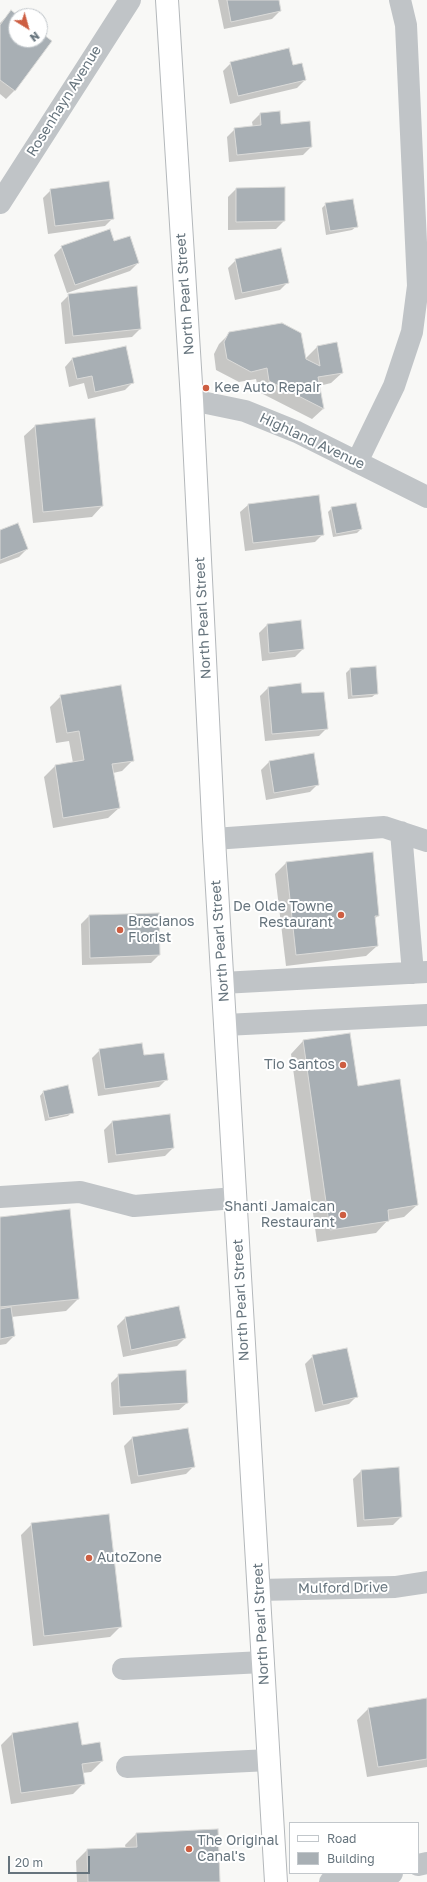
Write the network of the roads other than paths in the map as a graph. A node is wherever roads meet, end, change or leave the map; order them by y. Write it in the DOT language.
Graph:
graph roads {
  1 [pos="130,0"];
  2 [pos="167,0"];
  3 [pos="400,0"];
  4 [pos="0,203"];
  5 [pos="192,400"];
  6 [pos="357,462"];
  7 [pos="427,496"];
  8 [pos="401,832"];
  9 [pos="214,839"];
  10 [pos="427,841"];
  11 [pos="420,972"];
  12 [pos="222,983"];
  13 [pos="427,1015"];
  14 [pos="225,1025"];
  15 [pos="0,1197"];
  16 [pos="235,1198"];
  17 [pos="427,1582"];
  18 [pos="258,1590"];
  19 [pos="263,1662"];
  20 [pos="123,1669"];
  21 [pos="269,1760"];
  22 [pos="127,1767"];
  23 [pos="389,1874"];
  24 [pos="366,1881"];
  25 [pos="276,1882"];
  26 [pos="330,1882"];
  1 -- 4 [label="street, Rosenhayn Avenue"];
  2 -- 5 [label="main road, North Pearl Street"];
  3 -- 6 [label="street"];
  5 -- 6 [label="street, Highland Avenue"];
  5 -- 9 [label="main road, North Pearl Street"];
  6 -- 7 [label="street, Highland Avenue"];
  8 -- 9 [label="street"];
  8 -- 10 [label="street"];
  8 -- 11 [label="street"];
  9 -- 12 [label="main road, North Pearl Street"];
  11 -- 12 [label="street"];
  12 -- 14 [label="main road, North Pearl Street"];
  13 -- 14 [label="street"];
  14 -- 16 [label="main road, North Pearl Street"];
  15 -- 16 [label="street"];
  16 -- 18 [label="main road, North Pearl Street"];
  17 -- 18 [label="street, Mulford Drive"];
  18 -- 19 [label="main road, North Pearl Street"];
  19 -- 20 [label="street"];
  19 -- 21 [label="main road, North Pearl Street"];
  21 -- 22 [label="street"];
  21 -- 25 [label="main road, North Pearl Street"];
  23 -- 24 [label="street"];
  24 -- 26 [label="street"];
}
